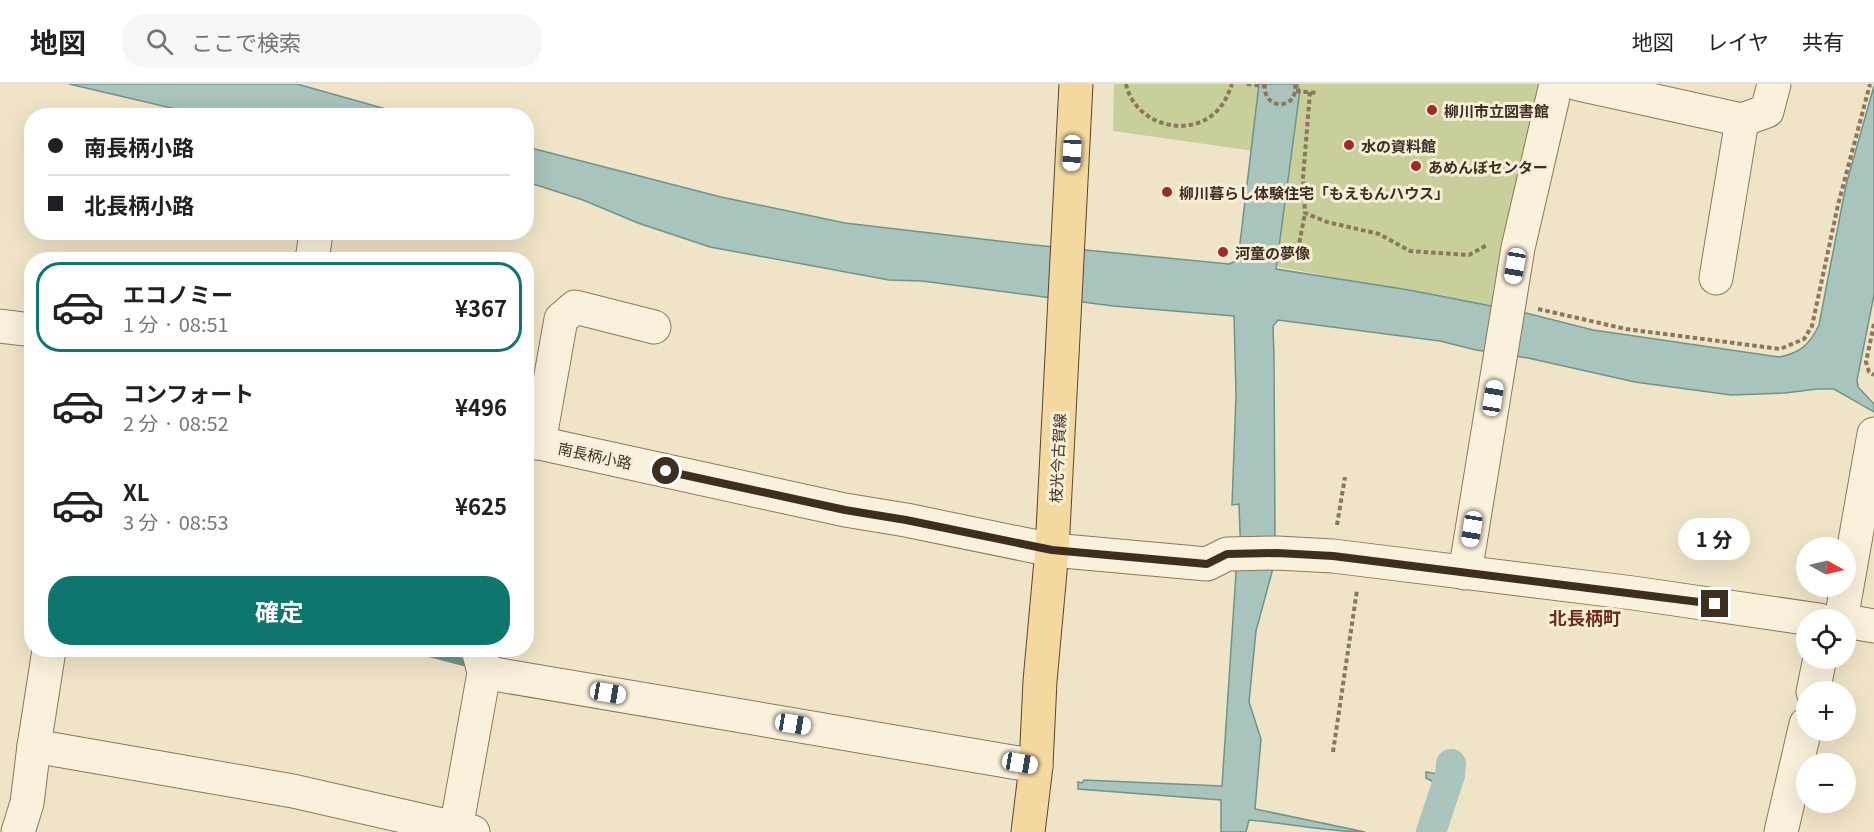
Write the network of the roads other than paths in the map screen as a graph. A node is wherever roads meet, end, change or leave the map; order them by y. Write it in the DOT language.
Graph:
graph roads {
  1 [pos="1076,84"];
  2 [pos="1556,84"];
  3 [pos="1578,84"];
  4 [pos="1774,84"];
  5 [pos="1742,120"];
  6 [pos="1716,278"];
  7 [pos="0,326"];
  8 [pos="654,327"];
  9 [pos="24,329"];
  10 [pos="1874,434"];
  11 [pos="534,439"];
  12 [pos="534,443"];
  13 [pos="1052,550"];
  14 [pos="1465,573"];
  15 [pos="1843,609"];
  16 [pos="1796,617"];
  17 [pos="1856,623"];
  18 [pos="1874,626"];
  19 [pos="48,657"];
  20 [pos="482,670"];
  21 [pos="1802,741"];
  22 [pos="33,746"];
  23 [pos="1036,766"];
  24 [pos="464,830"];
  25 [pos="18,832"];
  26 [pos="1028,832"];
  27 [pos="1781,832"];
  1 -- 13 [label="main road, 枝光今古賀線"];
  2 -- 14 [label="street"];
  3 -- 5 [label="street"];
  4 -- 5 [label="street"];
  5 -- 6 [label="street"];
  7 -- 9 [label="street"];
  8 -- 11 [label="street"];
  10 -- 15 [label="street"];
  12 -- 13 [label="street, 南長柄小路"];
  13 -- 14 [label="street, 南長柄小路"];
  13 -- 23 [label="main road, 枝光今古賀線"];
  14 -- 16 [label="street, 南長柄小路"];
  17 -- 18 [label="street"];
  19 -- 22 [label="street"];
  20 -- 23 [label="street"];
  20 -- 24 [label="street"];
  21 -- 27 [label="street"];
  22 -- 24 [label="street"];
  22 -- 25 [label="street"];
  23 -- 26 [label="main road, 枝光今古賀線"];
}
